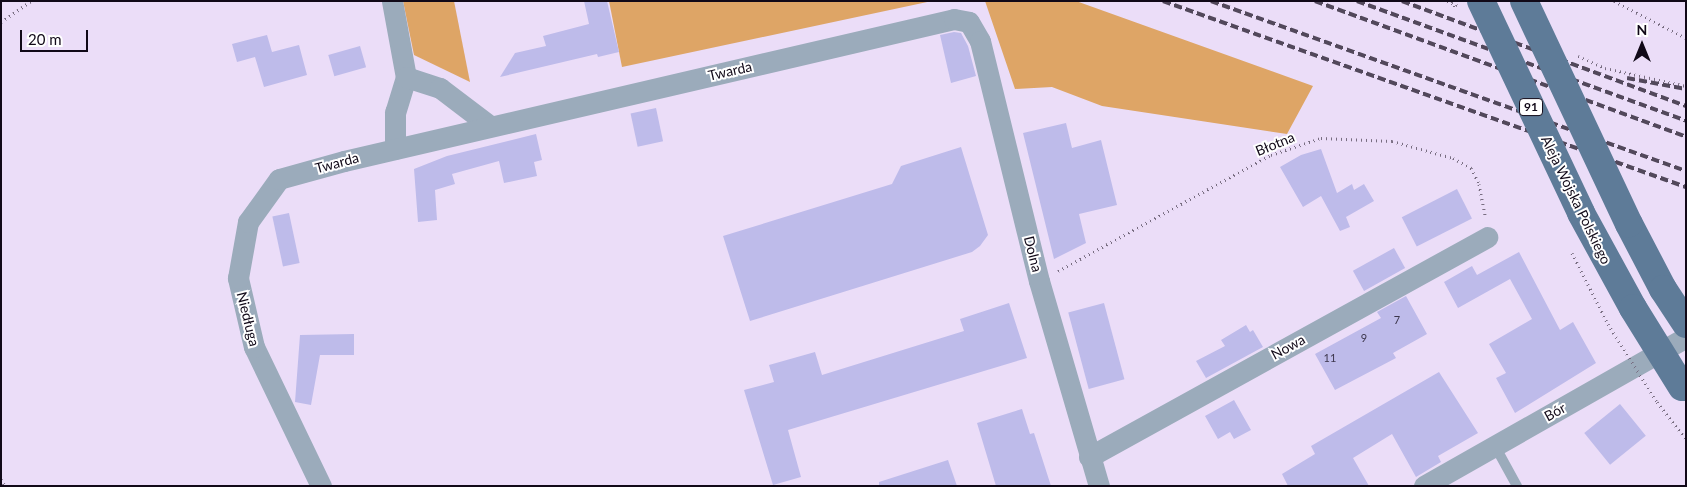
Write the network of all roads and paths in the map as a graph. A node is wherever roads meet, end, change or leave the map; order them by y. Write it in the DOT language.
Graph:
graph roads {
  1 [pos="31,1"];
  2 [pos="392,1"];
  3 [pos="1481,1"];
  4 [pos="1524,1"];
  5 [pos="1614,1"];
  6 [pos="1,22"];
  7 [pos="969,22"];
  8 [pos="1686,38"];
  9 [pos="406,77"];
  10 [pos="490,126"];
  11 [pos="395,148"];
  12 [pos="279,179"];
  13 [pos="1487,237"];
  14 [pos="1570,249"];
  15 [pos="1040,281"];
  16 [pos="1686,324"];
  17 [pos="1686,336"];
  18 [pos="1684,389"];
  19 [pos="1686,439"];
  20 [pos="1495,446"];
  21 [pos="1089,457"];
  22 [pos="1,479"];
  23 [pos="6,486"];
  24 [pos="321,486"];
  25 [pos="1099,486"];
  26 [pos="1424,486"];
  27 [pos="1517,486"];
  1 -- 6 [label="path"];
  2 -- 9 [label="street"];
  3 -- 18 [label="main road, Aleja Wojska Polskiego / 91, bridge"];
  4 -- 16 [label="main road, bridge"];
  5 -- 8 [label="path"];
  7 -- 10 [label="street, Twarda"];
  7 -- 15 [label="street, Dolna"];
  9 -- 10 [label="street"];
  9 -- 11 [label="street"];
  10 -- 11 [label="street, Twarda"];
  11 -- 12 [label="street, Twarda"];
  12 -- 24 [label="street, Niedługa"];
  13 -- 15 [label="path, Błotna"];
  13 -- 21 [label="street, Nowa"];
  14 -- 19 [label="path, bridge"];
  15 -- 21 [label="street, Dolna"];
  17 -- 20 [label="street, Bór"];
  20 -- 26 [label="street, Bór"];
  20 -- 27 [label="lane"];
  21 -- 25 [label="street, Dolna"];
  22 -- 23 [label="path"];
}
